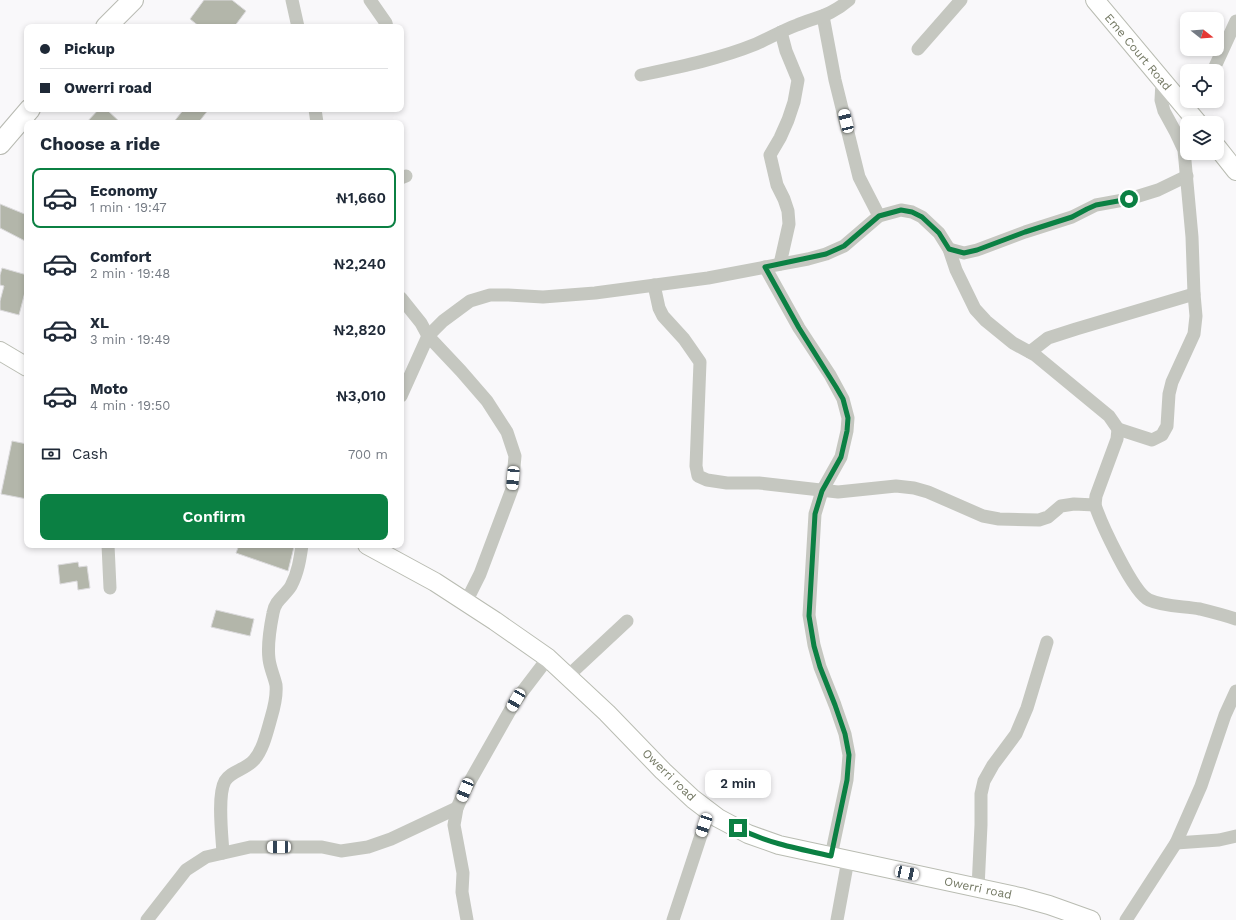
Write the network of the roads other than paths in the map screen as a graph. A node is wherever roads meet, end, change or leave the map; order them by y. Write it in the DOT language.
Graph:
graph roads {
  1 [pos="133,0"];
  2 [pos="292,0"];
  3 [pos="370,0"];
  4 [pos="849,0"];
  5 [pos="960,0"];
  6 [pos="1095,0"];
  7 [pos="823,16"];
  8 [pos="1236,21"];
  9 [pos="109,24"];
  10 [pos="297,24"];
  11 [pos="386,24"];
  12 [pos="780,32"];
  13 [pos="918,49"];
  14 [pos="1216,64"];
  15 [pos="641,75"];
  16 [pos="1162,82"];
  17 [pos="1180,98"];
  18 [pos="27,112"];
  19 [pos="0,144"];
  20 [pos="1224,156"];
  21 [pos="1236,171"];
  22 [pos="1187,176"];
  23 [pos="879,216"];
  24 [pos="949,249"];
  25 [pos="780,264"];
  26 [pos="765,267"];
  27 [pos="654,285"];
  28 [pos="1194,294"];
  29 [pos="404,302"];
  30 [pos="428,336"];
  31 [pos="0,351"];
  32 [pos="1030,352"];
  33 [pos="24,365"];
  34 [pos="404,389"];
  35 [pos="1118,429"];
  36 [pos="822,491"];
  37 [pos="1095,505"];
  38 [pos="108,548"];
  39 [pos="301,548"];
  40 [pos="373,548"];
  41 [pos="110,588"];
  42 [pos="466,602"];
  43 [pos="1236,618"];
  44 [pos="627,621"];
  45 [pos="1048,642"];
  46 [pos="548,658"];
  47 [pos="568,676"];
  48 [pos="1236,691"];
  49 [pos="458,808"];
  50 [pos="709,811"];
  51 [pos="1236,836"];
  52 [pos="1176,843"];
  53 [pos="223,853"];
  54 [pos="839,858"];
  55 [pos="978,888"];
  56 [pos="147,920"];
  57 [pos="467,920"];
  58 [pos="673,920"];
  59 [pos="837,920"];
  60 [pos="1091,920"];
  61 [pos="1126,920"];
  1 -- 9 [label="main road"];
  2 -- 10 [label="street"];
  3 -- 11 [label="street"];
  4 -- 7 [label="street"];
  5 -- 13 [label="street"];
  6 -- 16 [label="main road, Eme Court Road"];
  7 -- 12 [label="street"];
  7 -- 23 [label="street"];
  8 -- 14 [label="street"];
  12 -- 15 [label="street"];
  12 -- 25 [label="street"];
  16 -- 17 [label="main road, Eme Court Road"];
  16 -- 22 [label="street"];
  18 -- 19 [label="main road"];
  20 -- 21 [label="main road"];
  22 -- 24 [label="street"];
  22 -- 28 [label="street"];
  23 -- 24 [label="street"];
  23 -- 25 [label="street"];
  24 -- 32 [label="street"];
  25 -- 26 [label="street"];
  26 -- 27 [label="street"];
  26 -- 36 [label="street"];
  27 -- 30 [label="street"];
  27 -- 36 [label="street"];
  28 -- 32 [label="street"];
  28 -- 35 [label="street"];
  29 -- 30 [label="street"];
  30 -- 34 [label="street"];
  30 -- 42 [label="street"];
  31 -- 33 [label="main road"];
  32 -- 35 [label="street"];
  35 -- 37 [label="street"];
  36 -- 37 [label="street"];
  36 -- 54 [label="street"];
  37 -- 43 [label="street"];
  38 -- 41 [label="street"];
  39 -- 53 [label="street"];
  40 -- 42 [label="main road, Owerri road"];
  42 -- 46 [label="main road, Owerri road"];
  44 -- 47 [label="street"];
  45 -- 55 [label="street"];
  46 -- 47 [label="main road, Owerri road"];
  46 -- 49 [label="street"];
  47 -- 50 [label="main road, Owerri road"];
  48 -- 52 [label="street"];
  49 -- 53 [label="street"];
  49 -- 57 [label="street"];
  50 -- 54 [label="main road, Owerri road"];
  50 -- 58 [label="street"];
  51 -- 52 [label="street"];
  52 -- 61 [label="street"];
  53 -- 56 [label="street"];
  54 -- 55 [label="main road, Owerri road"];
  54 -- 59 [label="street"];
  55 -- 60 [label="main road, Owerri road"];
}
